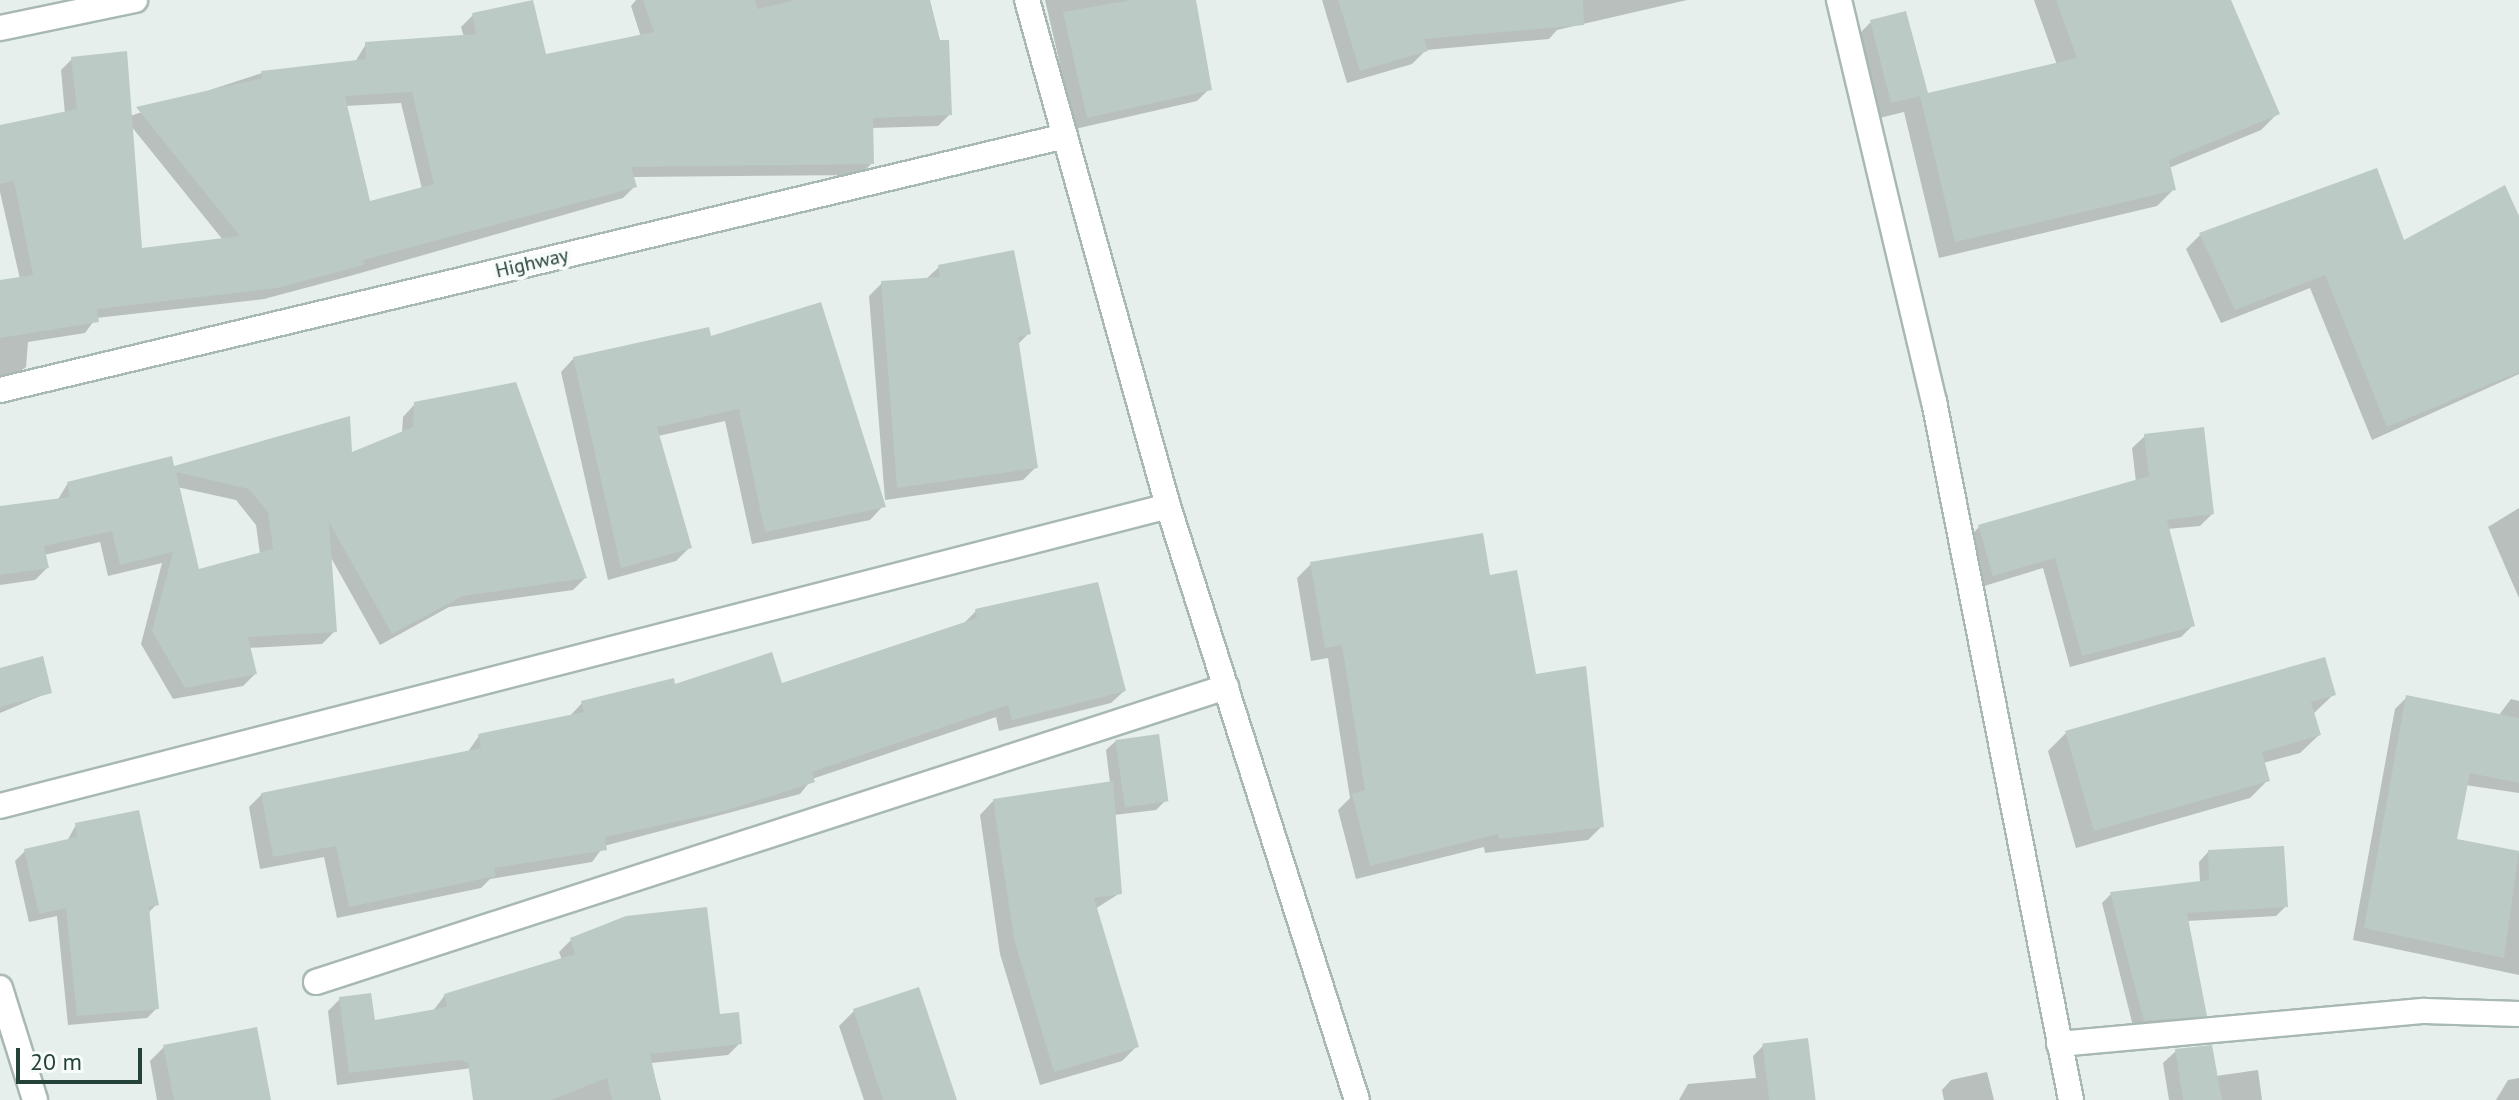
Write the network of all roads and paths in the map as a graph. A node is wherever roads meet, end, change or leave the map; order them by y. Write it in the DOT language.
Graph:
graph roads {
  1 [pos="135,0"];
  2 [pos="1027,0"];
  3 [pos="1839,0"];
  4 [pos="0,28"];
  5 [pos="1065,136"];
  6 [pos="0,390"];
  7 [pos="1168,506"];
  8 [pos="1226,687"];
  9 [pos="0,806"];
  10 [pos="316,982"];
  11 [pos="0,988"];
  12 [pos="2519,1014"];
  13 [pos="2059,1044"];
  14 [pos="35,1100"];
  15 [pos="1357,1100"];
  16 [pos="2071,1100"];
  1 -- 4 [label="street"];
  2 -- 5 [label="street"];
  3 -- 13 [label="street"];
  5 -- 6 [label="street, Highway"];
  5 -- 7 [label="street"];
  7 -- 8 [label="street"];
  7 -- 9 [label="street"];
  8 -- 10 [label="street"];
  8 -- 15 [label="street"];
  11 -- 14 [label="street"];
  12 -- 13 [label="street"];
  13 -- 16 [label="street"];
}
